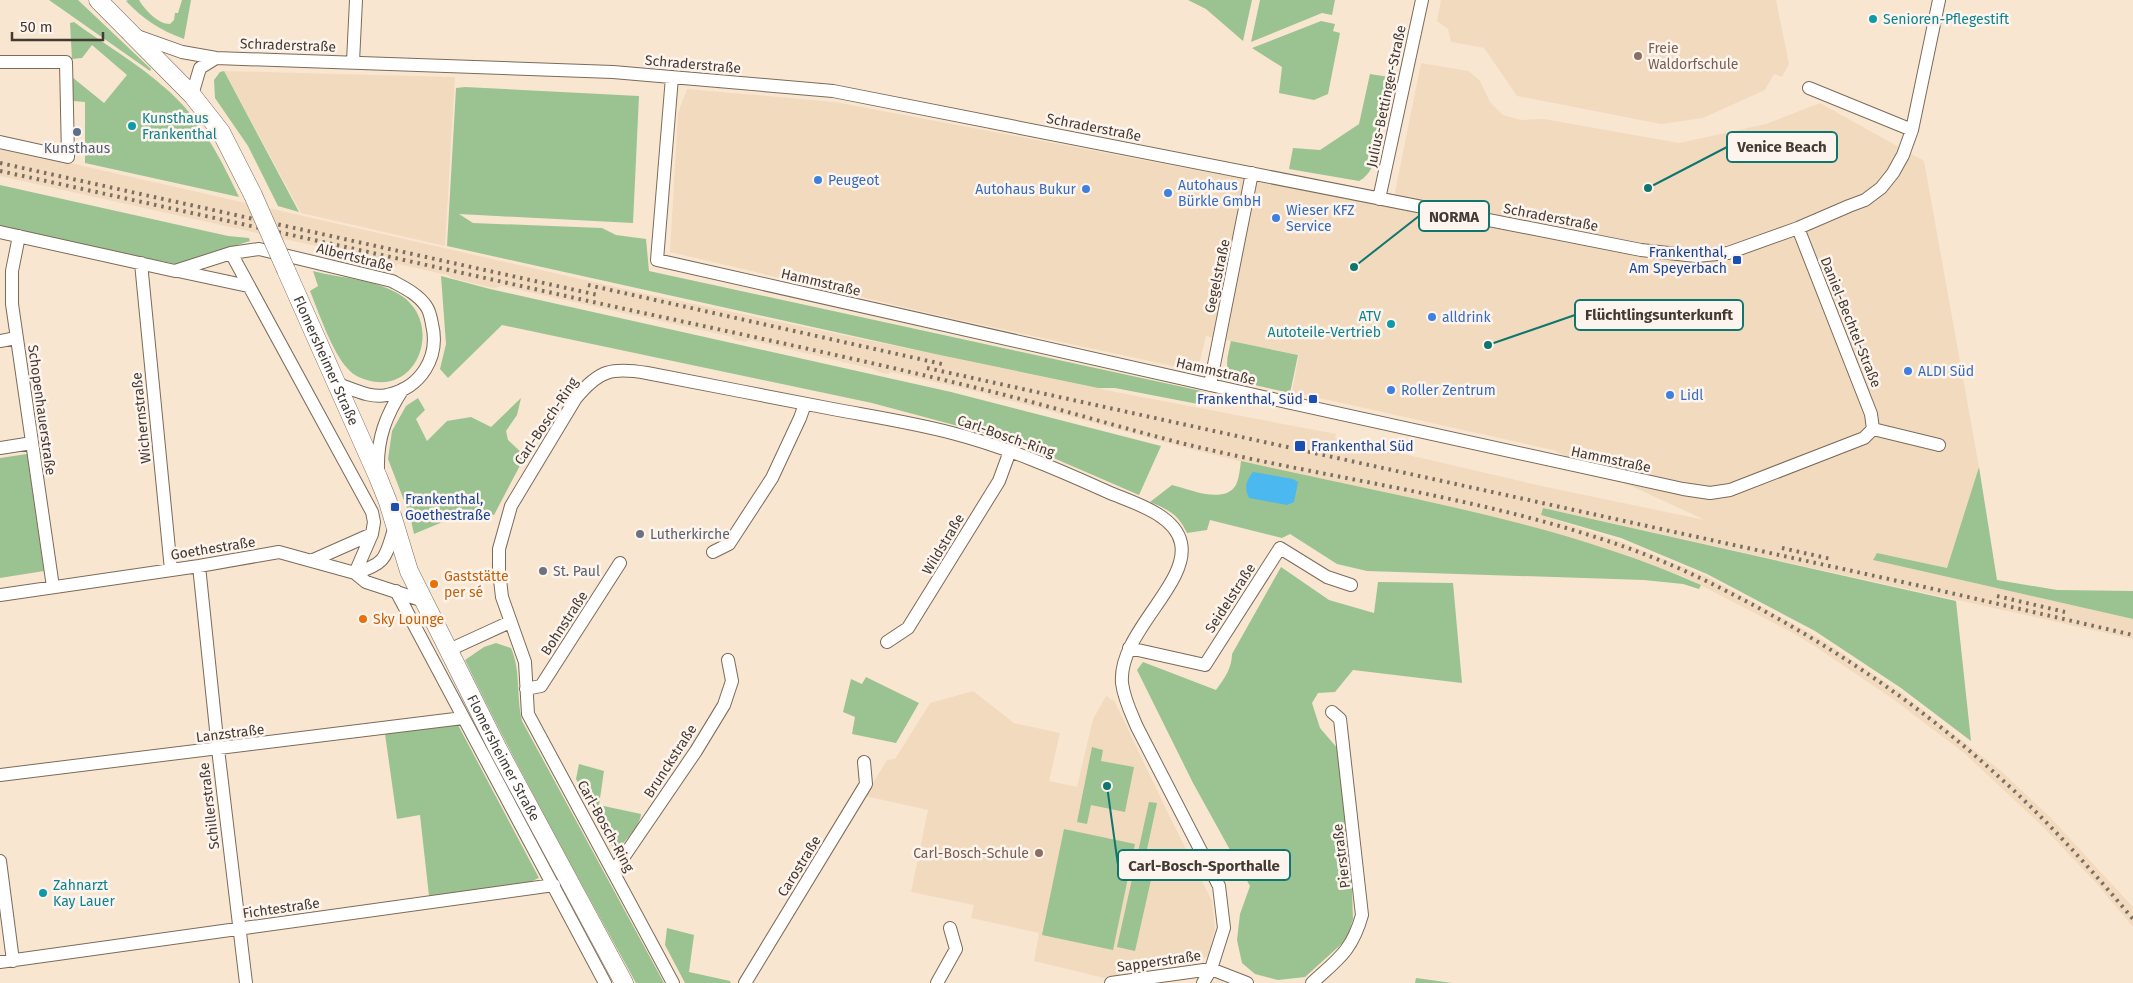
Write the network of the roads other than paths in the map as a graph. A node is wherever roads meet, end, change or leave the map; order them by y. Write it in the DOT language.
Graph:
graph roads {
  1 [pos="98,0"];
  2 [pos="356,0"];
  3 [pos="1422,0"];
  4 [pos="1939,0"];
  5 [pos="134,36"];
  6 [pos="216,58"];
  7 [pos="0,62"];
  8 [pos="354,62"];
  9 [pos="672,77"];
  10 [pos="1809,88"];
  11 [pos="192,95"];
  12 [pos="1912,130"];
  13 [pos="0,142"];
  14 [pos="1252,173"];
  15 [pos="1379,199"];
  16 [pos="1798,228"];
  17 [pos="0,232"];
  18 [pos="19,236"];
  19 [pos="231,253"];
  20 [pos="141,263"];
  21 [pos="175,271"];
  22 [pos="248,286"];
  23 [pos="16,338"];
  24 [pos="0,341"];
  25 [pos="335,383"];
  26 [pos="1210,385"];
  27 [pos="404,389"];
  28 [pos="805,404"];
  29 [pos="1873,429"];
  30 [pos="32,443"];
  31 [pos="1939,446"];
  32 [pos="0,448"];
  33 [pos="1010,451"];
  34 [pos="378,477"];
  35 [pos="396,526"];
  36 [pos="372,534"];
  37 [pos="713,552"];
  38 [pos="311,561"];
  39 [pos="620,563"];
  40 [pos="199,566"];
  41 [pos="171,570"];
  42 [pos="355,573"];
  43 [pos="1351,585"];
  44 [pos="53,587"];
  45 [pos="396,591"];
  46 [pos="0,595"];
  47 [pos="424,601"];
  48 [pos="510,622"];
  49 [pos="887,642"];
  50 [pos="1129,648"];
  51 [pos="449,650"];
  52 [pos="728,660"];
  53 [pos="526,689"];
  54 [pos="1332,712"];
  55 [pos="463,718"];
  56 [pos="218,750"];
  57 [pos="864,762"];
  58 [pos="0,775"];
  59 [pos="0,861"];
  60 [pos="614,871"];
  61 [pos="554,885"];
  62 [pos="950,928"];
  63 [pos="239,929"];
  64 [pos="6,962"];
  65 [pos="1211,969"];
  66 [pos="246,983"];
  67 [pos="605,983"];
  68 [pos="624,983"];
  69 [pos="673,983"];
  70 [pos="745,983"];
  71 [pos="937,983"];
  72 [pos="1111,983"];
  73 [pos="1203,983"];
  74 [pos="1247,983"];
  75 [pos="1312,983"];
  1 -- 5 [label="main road, Flomersheimer Straße"];
  2 -- 8 [label="street"];
  3 -- 15 [label="street, Julius-Bettinger-Straße"];
  4 -- 12 [label="street, Schraderstraße"];
  5 -- 6 [label="street, Schraderstraße"];
  5 -- 11 [label="main road, Flomersheimer Straße"];
  6 -- 8 [label="street, Schraderstraße"];
  6 -- 11 [label="street"];
  7 -- 13 [label="street"];
  8 -- 9 [label="street, Schraderstraße"];
  9 -- 14 [label="street, Schraderstraße"];
  9 -- 26 [label="street, Hammstraße"];
  10 -- 12 [label="street"];
  11 -- 25 [label="main road, Flomersheimer Straße, bridge"];
  12 -- 16 [label="street, Schraderstraße"];
  14 -- 15 [label="street, Schraderstraße"];
  14 -- 26 [label="street, Gegelstraße"];
  15 -- 16 [label="street, Schraderstraße"];
  16 -- 29 [label="street, Daniel-Bechtel-Straße"];
  17 -- 18 [label="street"];
  18 -- 20 [label="street"];
  18 -- 23 [label="street, Schopenhauerstraße"];
  19 -- 21 [label="street, Albertstraße"];
  19 -- 22 [label="street, Flomersheimer Straße"];
  19 -- 27 [label="street, Albertstraße"];
  20 -- 21 [label="street"];
  20 -- 41 [label="street, Wichernstraße"];
  21 -- 22 [label="street"];
  22 -- 36 [label="street, Flomersheimer Straße"];
  23 -- 24 [label="street"];
  23 -- 30 [label="street, Schopenhauerstraße"];
  25 -- 27 [label="street, Albertstraße"];
  25 -- 34 [label="main road, Flomersheimer Straße"];
  26 -- 29 [label="street, Hammstraße"];
  27 -- 34 [label="street, Albertstraße"];
  28 -- 33 [label="street, Carl-Bosch-Ring"];
  28 -- 37 [label="street"];
  28 -- 48 [label="street, Carl-Bosch-Ring"];
  29 -- 31 [label="street"];
  30 -- 32 [label="street"];
  30 -- 44 [label="street, Schopenhauerstraße"];
  33 -- 49 [label="street, Wildstraße"];
  33 -- 50 [label="street, Carl-Bosch-Ring"];
  34 -- 35 [label="main road, Flomersheimer Straße"];
  35 -- 42 [label="street"];
  35 -- 47 [label="main road, Flomersheimer Straße"];
  36 -- 38 [label="street"];
  36 -- 42 [label="street, Flomersheimer Straße"];
  38 -- 40 [label="street, Goethestraße"];
  38 -- 42 [label="street, Goethestraße"];
  39 -- 53 [label="street, Bohnstraße"];
  40 -- 41 [label="street, Goethestraße"];
  40 -- 56 [label="street, Schillerstraße"];
  41 -- 44 [label="street, Goethestraße"];
  42 -- 45 [label="street, Goethestraße"];
  43 -- 50 [label="street, Seidelstraße"];
  44 -- 46 [label="street, Goethestraße"];
  45 -- 47 [label="street, Goethestraße"];
  45 -- 55 [label="street, Flomersheimer Straße"];
  47 -- 51 [label="main road, Flomersheimer Straße"];
  48 -- 51 [label="street"];
  48 -- 53 [label="street, Carl-Bosch-Ring"];
  50 -- 65 [label="street, Carl-Bosch-Ring"];
  51 -- 68 [label="main road, Flomersheimer Straße"];
  52 -- 60 [label="street, Brunckstraße"];
  53 -- 60 [label="street, Carl-Bosch-Ring"];
  54 -- 75 [label="street, Pierstraße"];
  55 -- 56 [label="street, Lanzstraße"];
  55 -- 61 [label="street, Flomersheimer Straße"];
  56 -- 58 [label="street, Lanzstraße"];
  56 -- 63 [label="street, Schillerstraße"];
  57 -- 70 [label="street, Carostraße"];
  59 -- 64 [label="street"];
  60 -- 69 [label="street, Carl-Bosch-Ring"];
  61 -- 63 [label="street, Fichtestraße"];
  61 -- 67 [label="street, Flomersheimer Straße"];
  62 -- 71 [label="street"];
  63 -- 64 [label="street, Fichtestraße"];
  63 -- 66 [label="street, Schillerstraße"];
  65 -- 72 [label="street, Sapperstraße"];
  65 -- 73 [label="street, Carl-Bosch-Ring"];
  65 -- 74 [label="street"];
}
